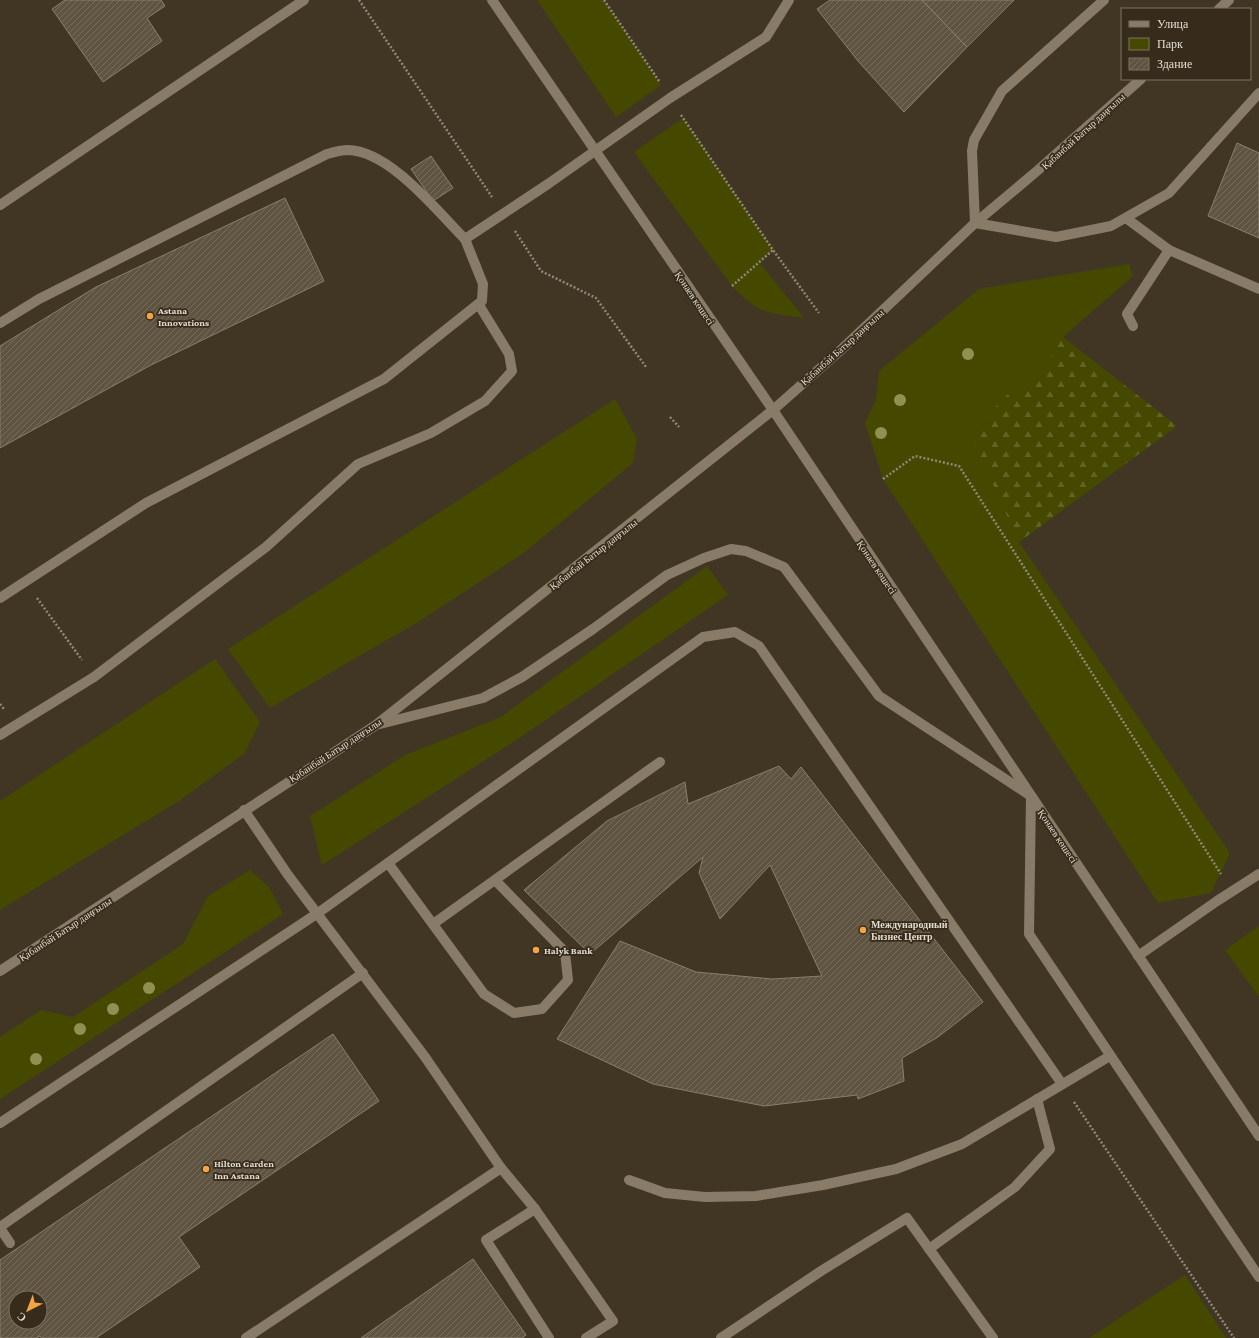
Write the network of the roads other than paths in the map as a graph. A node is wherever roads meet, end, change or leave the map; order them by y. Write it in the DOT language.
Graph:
graph roads {
  1 [pos="304,0"];
  2 [pos="492,0"];
  3 [pos="789,0"];
  4 [pos="1104,0"];
  5 [pos="1229,0"];
  6 [pos="1220,8"];
  7 [pos="1140,80"];
  8 [pos="1259,93"];
  9 [pos="595,152"];
  10 [pos="0,205"];
  11 [pos="1126,218"];
  12 [pos="975,223"];
  13 [pos="465,239"];
  14 [pos="1168,250"];
  15 [pos="1259,290"];
  16 [pos="479,305"];
  17 [pos="0,323"];
  18 [pos="1133,326"];
  19 [pos="773,410"];
  20 [pos="0,598"];
  21 [pos="376,725"];
  22 [pos="0,735"];
  23 [pos="660,762"];
  24 [pos="1031,796"];
  25 [pos="244,810"];
  26 [pos="388,863"];
  27 [pos="1259,874"];
  28 [pos="495,880"];
  29 [pos="318,913"];
  30 [pos="433,924"];
  31 [pos="1138,956"];
  32 [pos="0,971"];
  33 [pos="363,973"];
  34 [pos="1110,1056"];
  35 [pos="1062,1084"];
  36 [pos="1037,1099"];
  37 [pos="0,1123"];
  38 [pos="1259,1136"];
  39 [pos="501,1168"];
  40 [pos="629,1180"];
  41 [pos="535,1209"];
  42 [pos="0,1227"];
  43 [pos="10,1244"];
  44 [pos="929,1249"];
  45 [pos="1259,1277"];
  46 [pos="246,1338"];
  47 [pos="549,1338"];
  48 [pos="586,1338"];
  49 [pos="721,1338"];
  50 [pos="993,1338"];
  1 -- 10 [label="main road"];
  2 -- 9 [label="main road, Қонаев көшесі"];
  3 -- 9 [label="main road"];
  4 -- 12 [label="main road"];
  5 -- 6 [label="main road"];
  7 -- 12 [label="main road, Қабанбай Батыр даңғылы"];
  8 -- 11 [label="main road"];
  9 -- 13 [label="main road"];
  9 -- 19 [label="main road, Қонаев көшесі"];
  11 -- 12 [label="main road"];
  11 -- 14 [label="main road"];
  12 -- 19 [label="main road, Қабанбай Батыр даңғылы"];
  13 -- 16 [label="main road"];
  13 -- 17 [label="main road"];
  14 -- 15 [label="main road"];
  14 -- 18 [label="main road"];
  16 -- 20 [label="main road"];
  16 -- 22 [label="main road"];
  19 -- 21 [label="main road, Қабанбай Батыр даңғылы"];
  19 -- 24 [label="main road, Қонаев көшесі"];
  21 -- 24 [label="main road"];
  21 -- 25 [label="main road, Қабанбай Батыр даңғылы"];
  23 -- 28 [label="main road"];
  24 -- 31 [label="main road, Қонаев көшесі"];
  24 -- 34 [label="main road"];
  25 -- 29 [label="main road"];
  25 -- 32 [label="main road, Қабанбай Батыр даңғылы"];
  26 -- 29 [label="main road"];
  26 -- 30 [label="main road"];
  26 -- 35 [label="main road"];
  27 -- 31 [label="main road"];
  28 -- 30 [label="main road"];
  28 -- 30 [label="main road"];
  29 -- 33 [label="main road"];
  29 -- 37 [label="main road"];
  31 -- 38 [label="main road, Қонаев көшесі"];
  33 -- 39 [label="main road"];
  33 -- 42 [label="main road"];
  34 -- 35 [label="main road"];
  34 -- 45 [label="main road"];
  35 -- 36 [label="main road"];
  36 -- 40 [label="main road"];
  36 -- 44 [label="main road"];
  39 -- 41 [label="main road"];
  39 -- 46 [label="main road"];
  41 -- 47 [label="main road"];
  41 -- 48 [label="main road"];
  42 -- 43 [label="main road"];
  44 -- 49 [label="main road"];
  44 -- 50 [label="main road"];
}
